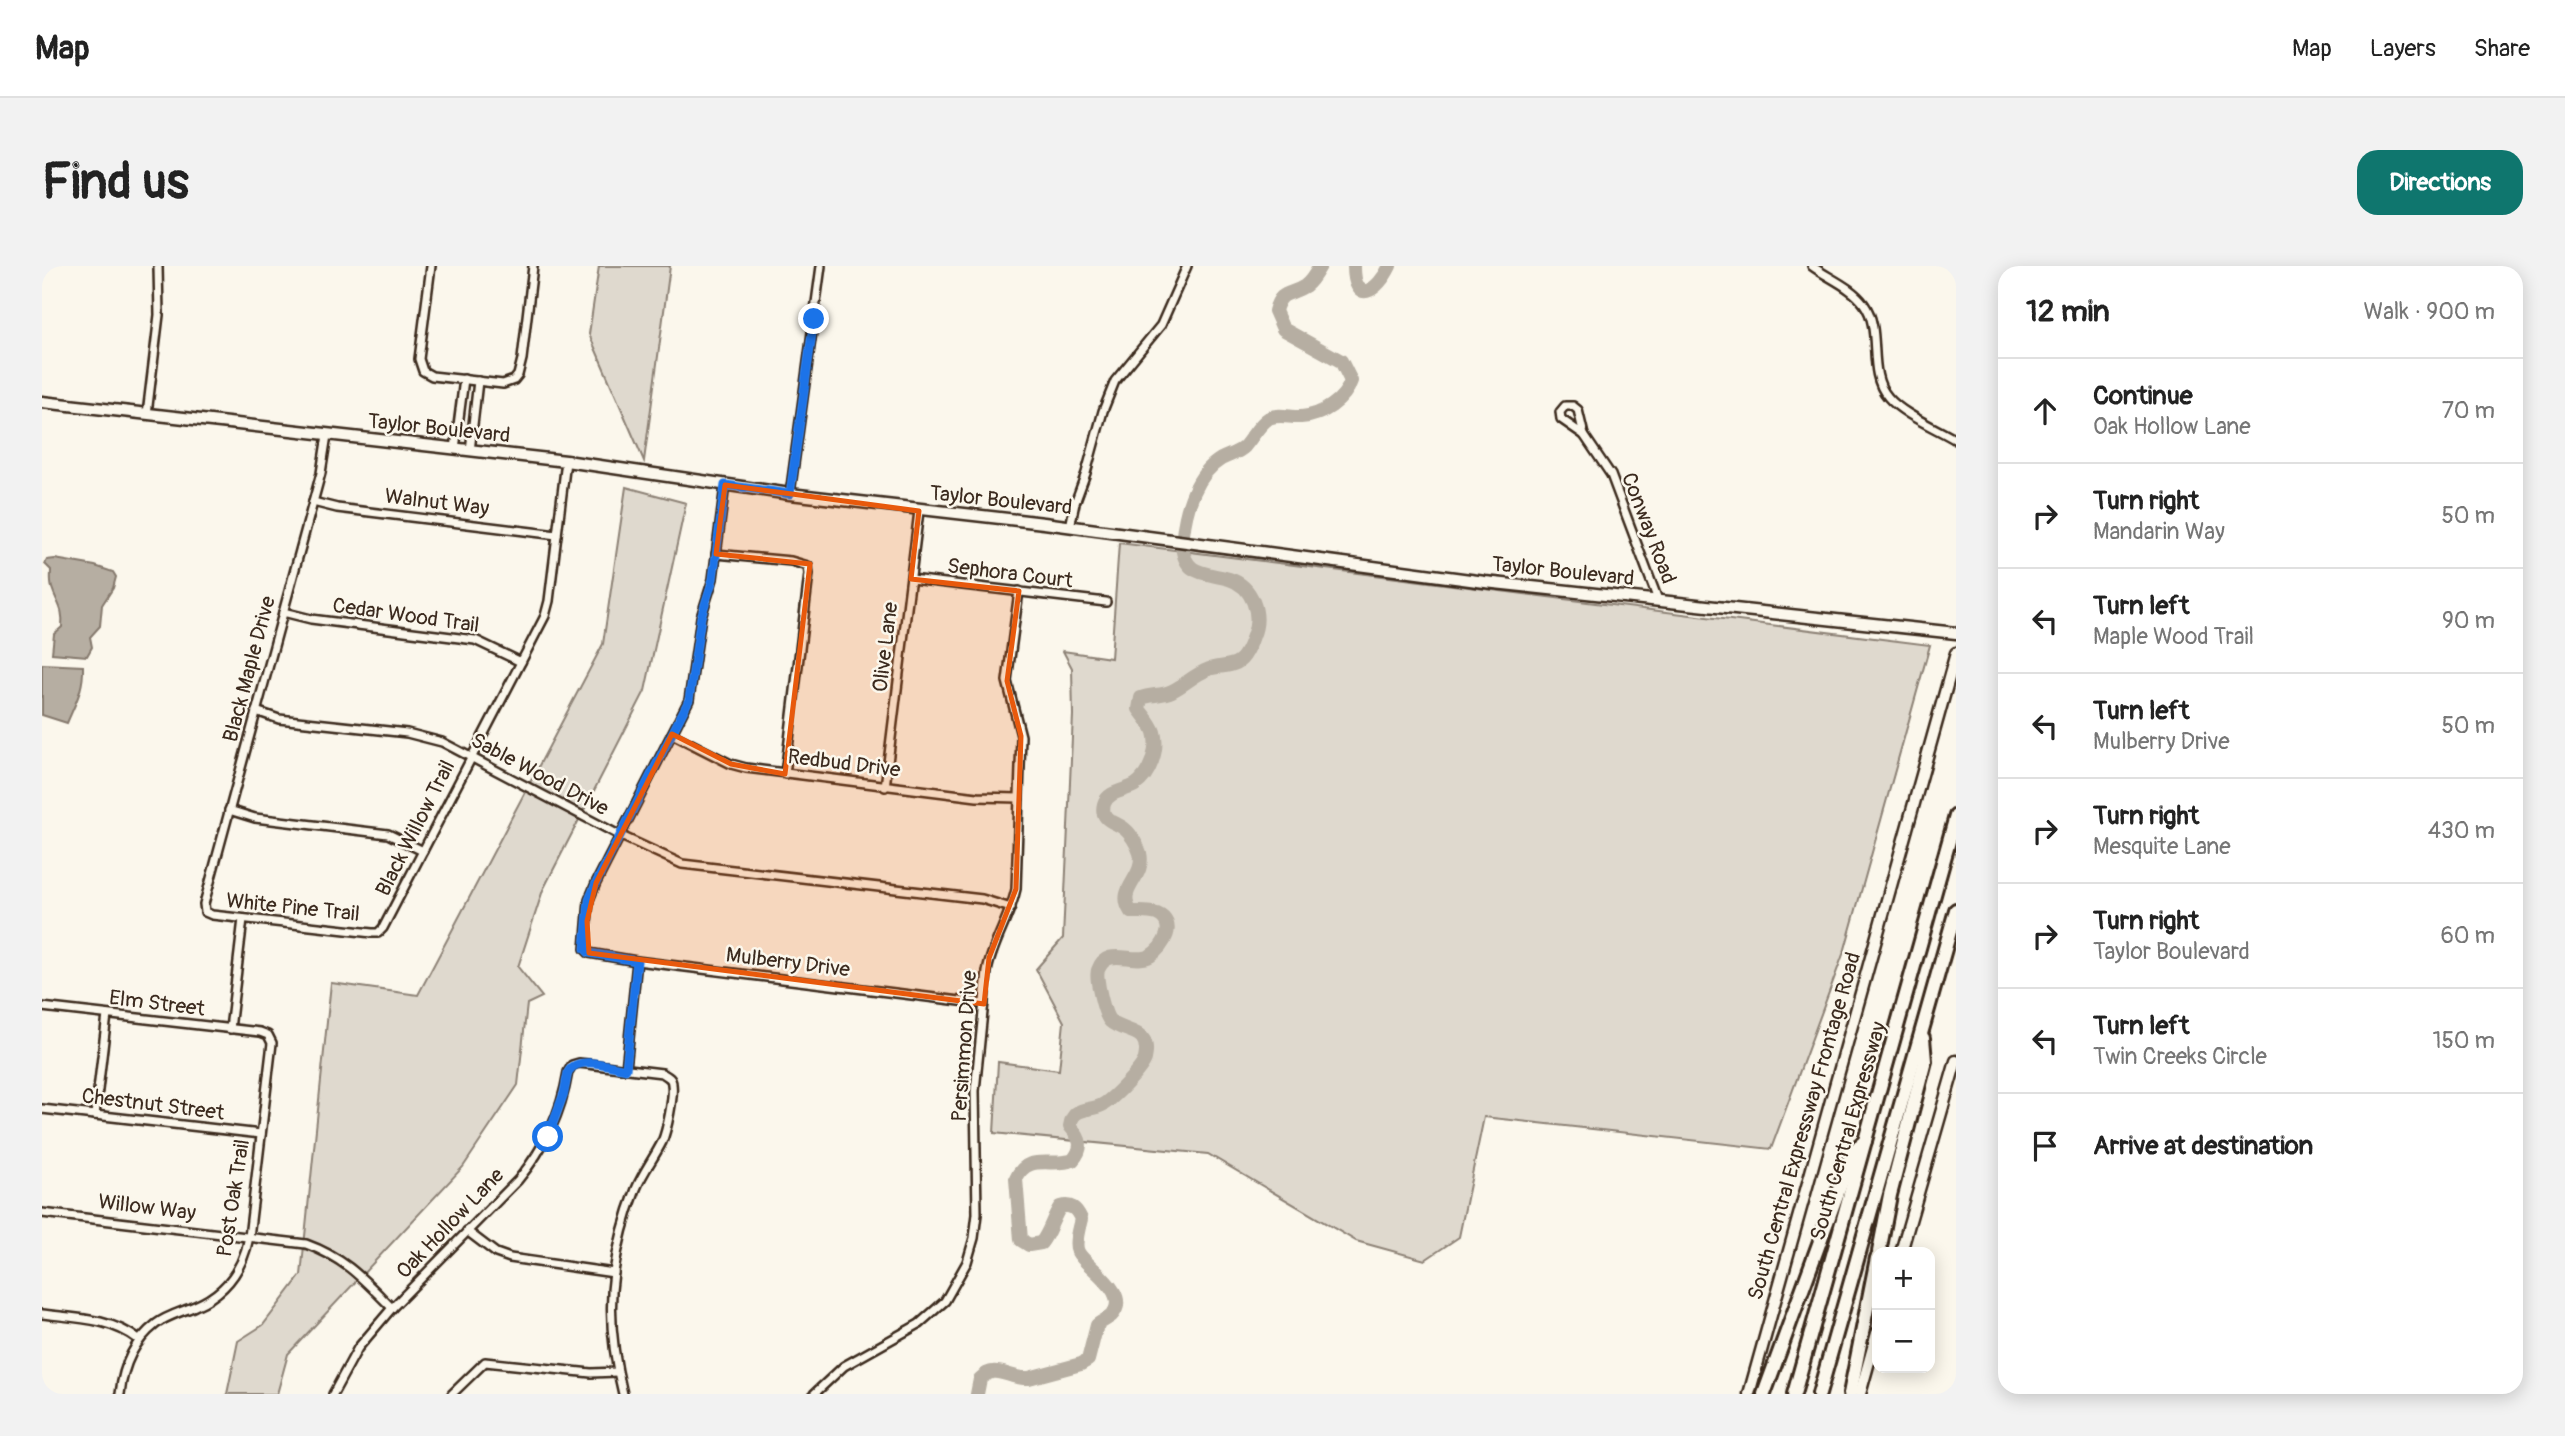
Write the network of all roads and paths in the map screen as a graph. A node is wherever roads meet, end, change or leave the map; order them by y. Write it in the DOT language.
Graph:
graph roads {
  1 [pos="158,266"];
  2 [pos="431,266"];
  3 [pos="533,266"];
  4 [pos="821,266"];
  5 [pos="1187,266"];
  6 [pos="1812,266"];
  7 [pos="464,379"];
  8 [pos="478,381"];
  9 [pos="42,402"];
  10 [pos="147,414"];
  11 [pos="327,435"];
  12 [pos="1584,435"];
  13 [pos="1956,440"];
  14 [pos="455,449"];
  15 [pos="470,451"];
  16 [pos="566,461"];
  17 [pos="725,485"];
  18 [pos="790,494"];
  19 [pos="313,502"];
  20 [pos="919,511"];
  21 [pos="1070,527"];
  22 [pos="557,535"];
  23 [pos="716,554"];
  24 [pos="911,579"];
  25 [pos="1019,591"];
  26 [pos="1658,600"];
  27 [pos="1105,602"];
  28 [pos="283,612"];
  29 [pos="1956,634"];
  30 [pos="1956,653"];
  31 [pos="520,662"];
  32 [pos="256,711"];
  33 [pos="672,734"];
  34 [pos="471,758"];
  35 [pos="785,774"];
  36 [pos="885,787"];
  37 [pos="1019,799"];
  38 [pos="229,810"];
  39 [pos="1956,816"];
  40 [pos="620,835"];
  41 [pos="423,851"];
  42 [pos="1011,908"];
  43 [pos="1956,910"];
  44 [pos="205,912"];
  45 [pos="243,919"];
  46 [pos="378,933"];
  47 [pos="637,961"];
  48 [pos="984,1004"];
  49 [pos="42,1007"];
  50 [pos="107,1015"];
  51 [pos="1923,1028"];
  52 [pos="230,1029"];
  53 [pos="268,1035"];
  54 [pos="1956,1061"];
  55 [pos="626,1069"];
  56 [pos="42,1109"];
  57 [pos="95,1115"];
  58 [pos="261,1134"];
  59 [pos="1865,1140"];
  60 [pos="42,1213"];
  61 [pos="467,1231"];
  62 [pos="249,1237"];
  63 [pos="1879,1247"];
  64 [pos="1902,1247"];
  65 [pos="614,1273"];
  66 [pos="1872,1283"];
  67 [pos="392,1308"];
  68 [pos="42,1314"];
  69 [pos="139,1340"];
  70 [pos="1872,1351"];
  71 [pos="617,1372"];
  72 [pos="120,1394"];
  73 [pos="333,1394"];
  74 [pos="452,1394"];
  75 [pos="623,1394"];
  76 [pos="814,1394"];
  77 [pos="1749,1394"];
  78 [pos="1764,1394"];
  79 [pos="1794,1394"];
  80 [pos="1819,1394"];
  81 [pos="1850,1394"];
  82 [pos="1860,1394"];
  1 -- 10 [label="street"];
  2 -- 7 [label="street"];
  3 -- 8 [label="street"];
  4 -- 18 [label="street"];
  5 -- 21 [label="street"];
  6 -- 13 [label="street"];
  7 -- 8 [label="street"];
  7 -- 14 [label="street"];
  8 -- 15 [label="street"];
  9 -- 10 [label="street, Taylor Boulevard"];
  10 -- 11 [label="street, Taylor Boulevard"];
  11 -- 14 [label="street, Taylor Boulevard"];
  11 -- 19 [label="street, Black Maple Drive"];
  12 -- 26 [label="street, Conway Road"];
  14 -- 15 [label="street, Taylor Boulevard"];
  15 -- 16 [label="street, Taylor Boulevard"];
  16 -- 17 [label="street, Taylor Boulevard"];
  16 -- 22 [label="street, Black Willow Trail"];
  17 -- 18 [label="street, Taylor Boulevard"];
  17 -- 23 [label="street"];
  18 -- 20 [label="street, Taylor Boulevard"];
  19 -- 22 [label="street, Walnut Way"];
  19 -- 28 [label="street, Black Maple Drive"];
  20 -- 21 [label="street, Taylor Boulevard"];
  20 -- 24 [label="street, Olive Lane"];
  21 -- 26 [label="street, Taylor Boulevard"];
  22 -- 31 [label="street, Black Willow Trail"];
  23 -- 33 [label="street"];
  23 -- 35 [label="street"];
  24 -- 25 [label="street, Sephora Court"];
  24 -- 36 [label="street, Olive Lane"];
  25 -- 27 [label="street, Sephora Court"];
  25 -- 37 [label="street, Persimmon Drive"];
  26 -- 29 [label="street, Taylor Boulevard"];
  28 -- 31 [label="street, Cedar Wood Trail"];
  28 -- 32 [label="street, Black Maple Drive"];
  30 -- 77 [label="street, South Central Expressway Frontage Road"];
  31 -- 34 [label="street, Black Willow Trail"];
  32 -- 34 [label="street, Sable Wood Drive"];
  32 -- 38 [label="street, Black Maple Drive"];
  33 -- 35 [label="street, Redbud Drive"];
  33 -- 40 [label="street"];
  34 -- 40 [label="street, Sable Wood Drive"];
  34 -- 41 [label="street, Black Willow Trail"];
  35 -- 36 [label="street, Redbud Drive"];
  36 -- 37 [label="street, Redbud Drive"];
  37 -- 42 [label="street, Persimmon Drive"];
  38 -- 41 [label="street"];
  38 -- 44 [label="street, Black Maple Drive"];
  39 -- 59 [label="highway, South Central Expressway"];
  40 -- 42 [label="street, Sable Wood Drive"];
  40 -- 47 [label="street, Mulberry Drive"];
  41 -- 46 [label="street, Black Willow Trail"];
  42 -- 48 [label="street, Persimmon Drive"];
  43 -- 51 [label="highway, South Central Expressway"];
  44 -- 45 [label="street, White Pine Trail"];
  45 -- 46 [label="street, White Pine Trail"];
  45 -- 52 [label="street"];
  47 -- 48 [label="street, Mulberry Drive"];
  47 -- 55 [label="street"];
  48 -- 76 [label="street, Persimmon Drive"];
  49 -- 50 [label="street, Elm Street"];
  50 -- 52 [label="street, Elm Street"];
  50 -- 57 [label="street"];
  51 -- 63 [label="highway"];
  51 -- 80 [label="highway, South Central Expressway"];
  52 -- 53 [label="street, Elm Street"];
  53 -- 58 [label="street, Post Oak Trail"];
  54 -- 64 [label="street"];
  55 -- 61 [label="street, Oak Hollow Lane"];
  55 -- 65 [label="street"];
  56 -- 57 [label="street, Chestnut Street"];
  57 -- 58 [label="street, Chestnut Street"];
  58 -- 62 [label="street, Post Oak Trail"];
  59 -- 78 [label="highway"];
  59 -- 79 [label="highway, South Central Expressway"];
  60 -- 62 [label="street, Willow Way"];
  61 -- 65 [label="street"];
  61 -- 67 [label="street, Oak Hollow Lane"];
  62 -- 67 [label="street, Willow Way"];
  62 -- 69 [label="street, Post Oak Trail"];
  65 -- 71 [label="street"];
  66 -- 81 [label="highway"];
  67 -- 73 [label="street, Oak Hollow Lane"];
  68 -- 69 [label="street"];
  69 -- 72 [label="street, Post Oak Trail"];
  70 -- 82 [label="street"];
  71 -- 74 [label="street"];
  71 -- 75 [label="street"];
}
